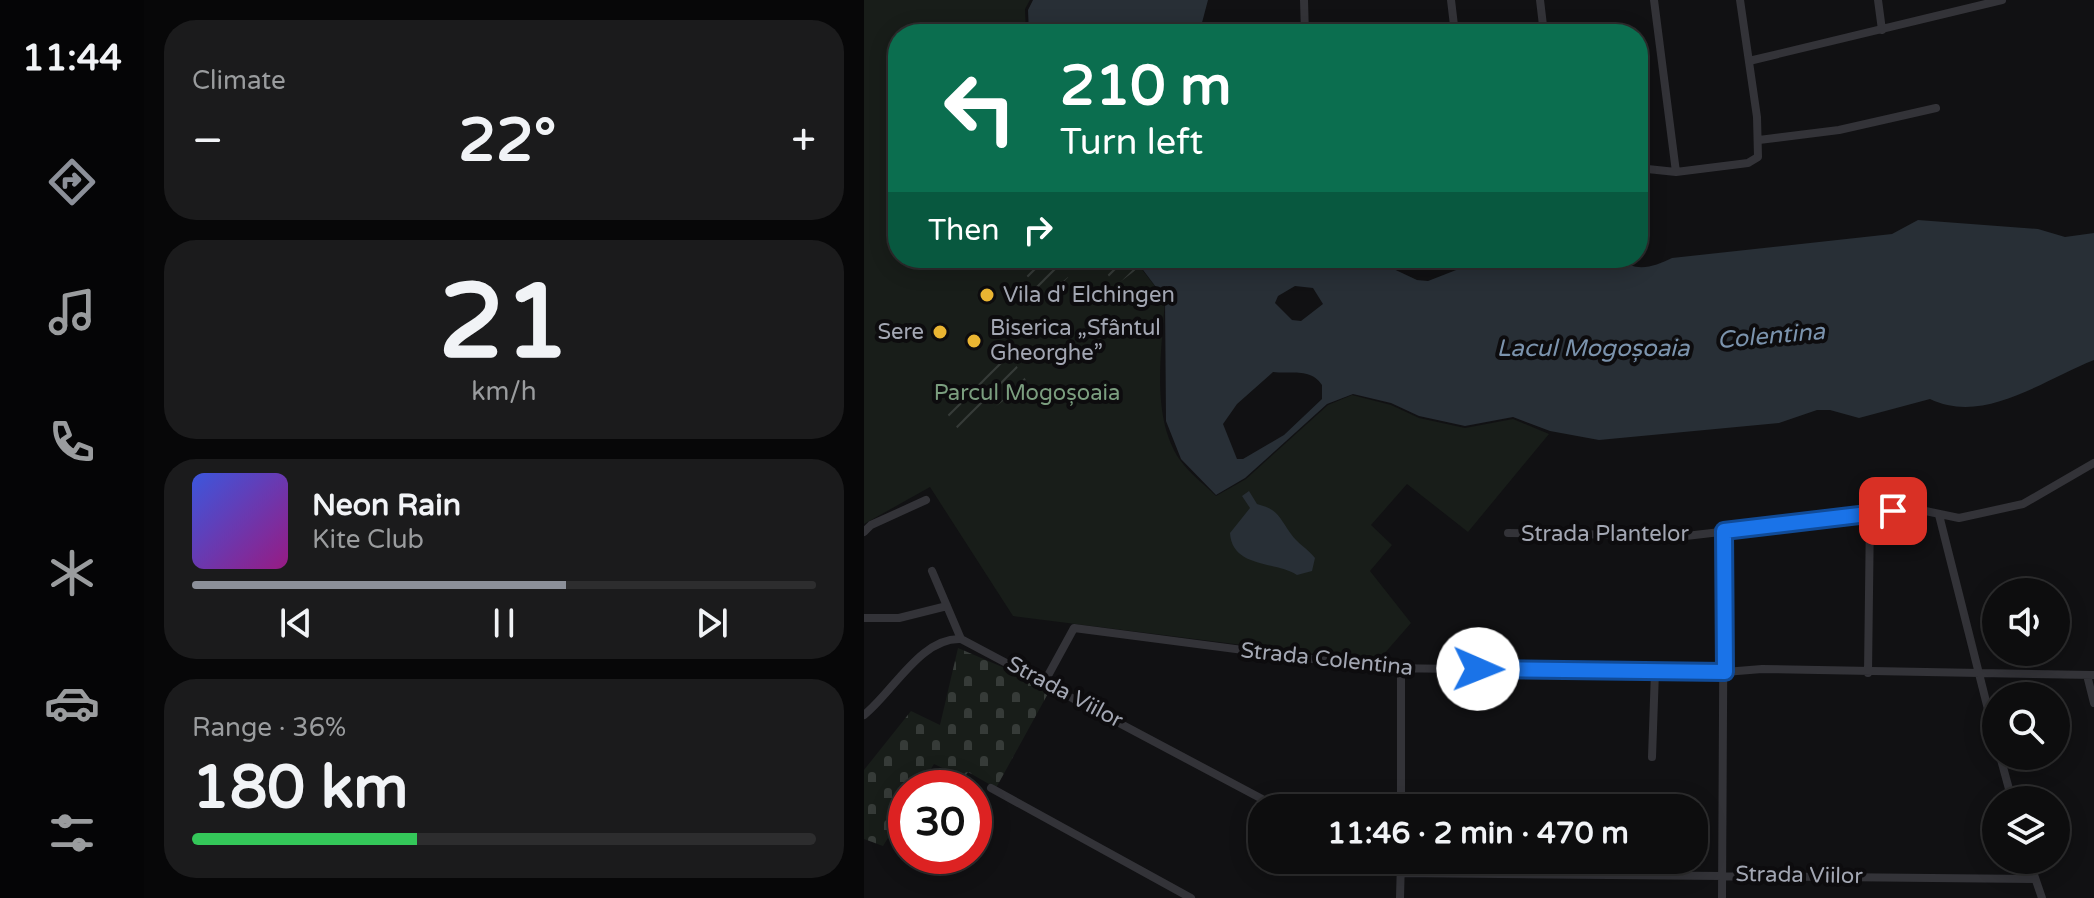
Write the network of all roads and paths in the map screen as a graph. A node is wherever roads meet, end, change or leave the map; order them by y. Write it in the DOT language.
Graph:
graph roads {
  1 [pos="1304,0"];
  2 [pos="1451,0"];
  3 [pos="1540,0"];
  4 [pos="1654,0"];
  5 [pos="1740,0"];
  6 [pos="1878,0"];
  7 [pos="2002,0"];
  8 [pos="1305,24"];
  9 [pos="1454,24"];
  10 [pos="1543,24"];
  11 [pos="1882,30"];
  12 [pos="1749,61"];
  13 [pos="1936,108"];
  14 [pos="1759,140"];
  15 [pos="1648,169"];
  16 [pos="1676,172"];
  17 [pos="2094,463"];
  18 [pos="926,500"];
  19 [pos="1870,513"];
  20 [pos="1939,515"];
  21 [pos="1724,531"];
  22 [pos="864,532"];
  23 [pos="1508,533"];
  24 [pos="932,571"];
  25 [pos="947,606"];
  26 [pos="864,618"];
  27 [pos="961,639"];
  28 [pos="1401,669"];
  29 [pos="1655,671"];
  30 [pos="1725,672"];
  31 [pos="1868,673"];
  32 [pos="1978,675"];
  33 [pos="2091,675"];
  34 [pos="1045,681"];
  35 [pos="1982,690"];
  36 [pos="2094,703"];
  37 [pos="864,715"];
  38 [pos="1652,757"];
  39 [pos="992,789"];
  40 [pos="1253,794"];
  41 [pos="1401,794"];
  42 [pos="1401,874"];
  43 [pos="1708,874"];
  44 [pos="1721,874"];
  45 [pos="2033,874"];
  46 [pos="2035,879"];
  47 [pos="1191,898"];
  48 [pos="1400,898"];
  49 [pos="1722,898"];
  50 [pos="2042,898"];
  1 -- 8 [label="street"];
  2 -- 9 [label="street"];
  3 -- 10 [label="street"];
  4 -- 16 [label="street"];
  5 -- 12 [label="street"];
  6 -- 11 [label="street"];
  7 -- 11 [label="street"];
  11 -- 12 [label="street"];
  12 -- 14 [label="street"];
  13 -- 14 [label="street"];
  14 -- 16 [label="street"];
  15 -- 16 [label="street"];
  17 -- 20 [label="street, Strada Plantelor"];
  18 -- 22 [label="street"];
  19 -- 20 [label="street, Strada Plantelor"];
  19 -- 21 [label="street, Strada Plantelor"];
  19 -- 31 [label="street"];
  20 -- 32 [label="street"];
  21 -- 23 [label="street, Strada Plantelor"];
  21 -- 30 [label="street"];
  24 -- 25 [label="street"];
  25 -- 26 [label="street"];
  25 -- 27 [label="street"];
  27 -- 34 [label="street, Strada Viilor"];
  27 -- 37 [label="street"];
  28 -- 29 [label="street, Strada Colentina"];
  28 -- 34 [label="street, Strada Colentina"];
  28 -- 41 [label="street"];
  29 -- 30 [label="street, Strada Colentina"];
  29 -- 38 [label="street"];
  30 -- 31 [label="street, Strada Colentina"];
  30 -- 44 [label="street"];
  31 -- 32 [label="street, Strada Colentina"];
  32 -- 33 [label="street, Strada Colentina"];
  32 -- 35 [label="street"];
  33 -- 36 [label="street"];
  34 -- 40 [label="street, Strada Viilor"];
  39 -- 47 [label="street"];
  42 -- 48 [label="street"];
  43 -- 44 [label="street, Strada Viilor"];
  44 -- 46 [label="street, Strada Viilor"];
  44 -- 49 [label="street"];
  45 -- 46 [label="street"];
  46 -- 50 [label="street"];
}
